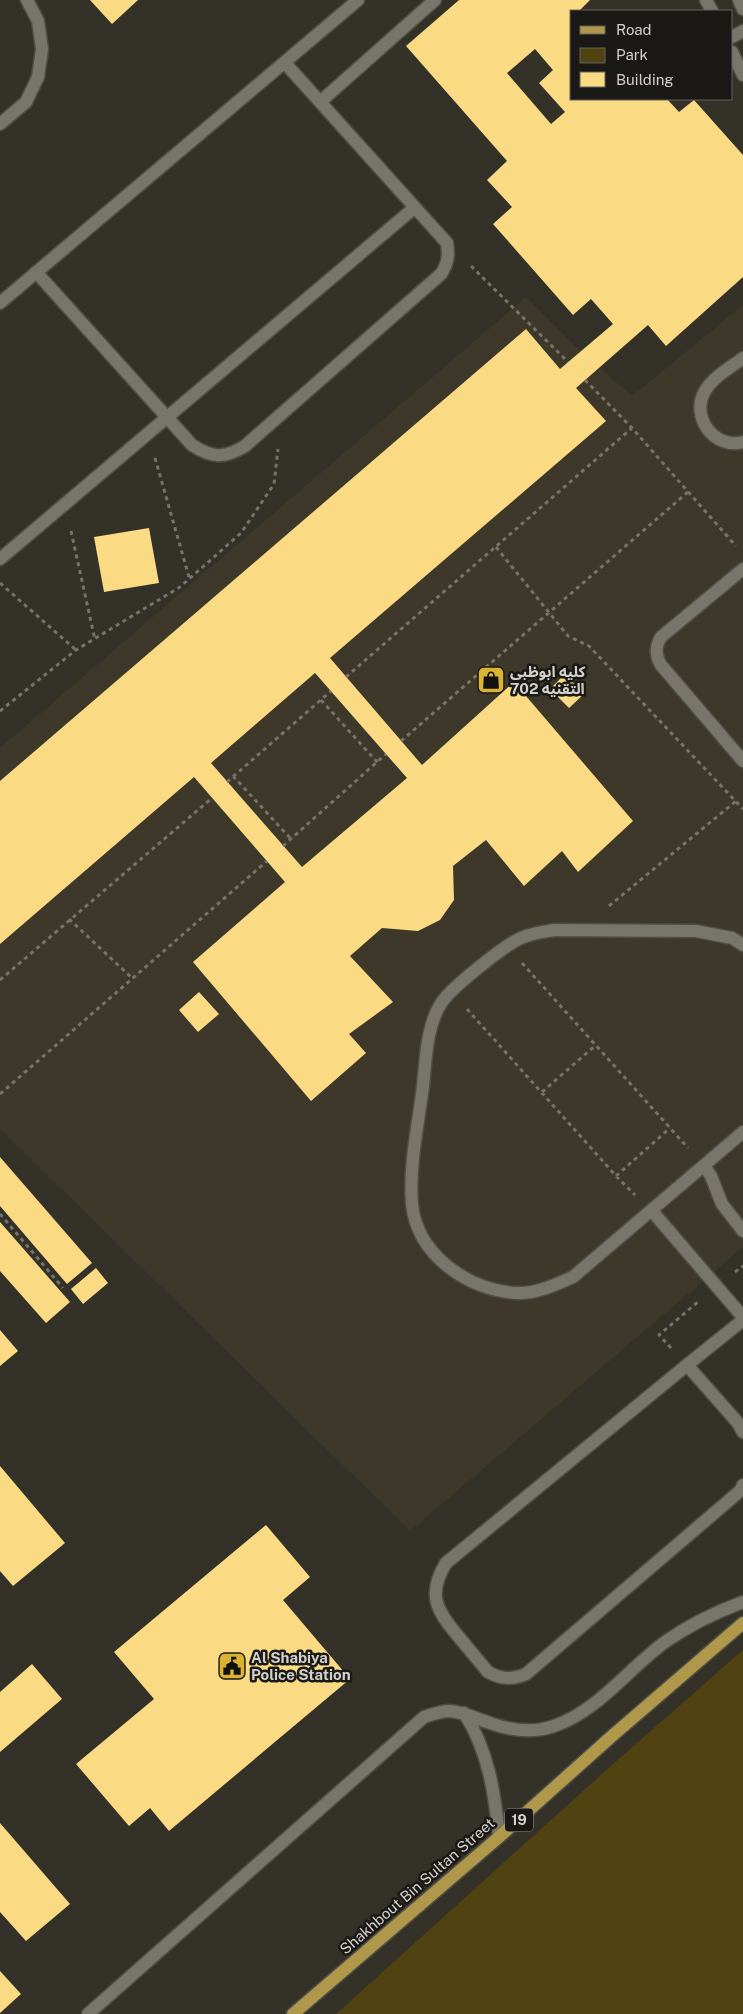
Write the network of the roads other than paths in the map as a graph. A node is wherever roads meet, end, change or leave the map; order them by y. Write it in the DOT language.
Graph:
graph roads {
  1 [pos="27,0"];
  2 [pos="358,0"];
  3 [pos="435,0"];
  4 [pos="738,0"];
  5 [pos="743,9"];
  6 [pos="733,54"];
  7 [pos="284,63"];
  8 [pos="743,75"];
  9 [pos="320,102"];
  10 [pos="0,124"];
  11 [pos="414,208"];
  12 [pos="36,272"];
  13 [pos="0,303"];
  14 [pos="743,358"];
  15 [pos="167,417"];
  16 [pos="743,442"];
  17 [pos="0,559"];
  18 [pos="743,569"];
  19 [pos="743,761"];
  20 [pos="743,945"];
  21 [pos="743,1132"];
  22 [pos="704,1166"];
  23 [pos="652,1211"];
  24 [pos="743,1231"];
  25 [pos="743,1319"];
  26 [pos="687,1365"];
  27 [pos="741,1425"];
  28 [pos="743,1485"];
  29 [pos="743,1602"];
  30 [pos="743,1623"];
  31 [pos="464,1713"];
  32 [pos="499,1837"];
  33 [pos="88,2014"];
  34 [pos="292,2014"];
  1 -- 10 [label="lane"];
  2 -- 7 [label="lane"];
  3 -- 9 [label="lane"];
  4 -- 5 [label="lane"];
  6 -- 8 [label="lane"];
  7 -- 9 [label="lane"];
  7 -- 12 [label="lane"];
  9 -- 11 [label="lane"];
  11 -- 15 [label="lane"];
  11 -- 15 [label="lane"];
  12 -- 13 [label="lane"];
  12 -- 15 [label="lane"];
  14 -- 16 [label="lane"];
  15 -- 17 [label="lane"];
  18 -- 19 [label="lane"];
  20 -- 23 [label="lane"];
  21 -- 22 [label="lane"];
  22 -- 23 [label="lane"];
  22 -- 24 [label="lane"];
  23 -- 25 [label="lane"];
  25 -- 26 [label="lane"];
  26 -- 27 [label="lane"];
  26 -- 28 [label="lane"];
  29 -- 31 [label="lane"];
  30 -- 32 [label="main road, Shakhbout Bin Sultan Street / 19"];
  31 -- 32 [label="lane"];
  31 -- 33 [label="lane"];
  32 -- 34 [label="main road, Shakhbout Bin Sultan Street / 19"];
}
